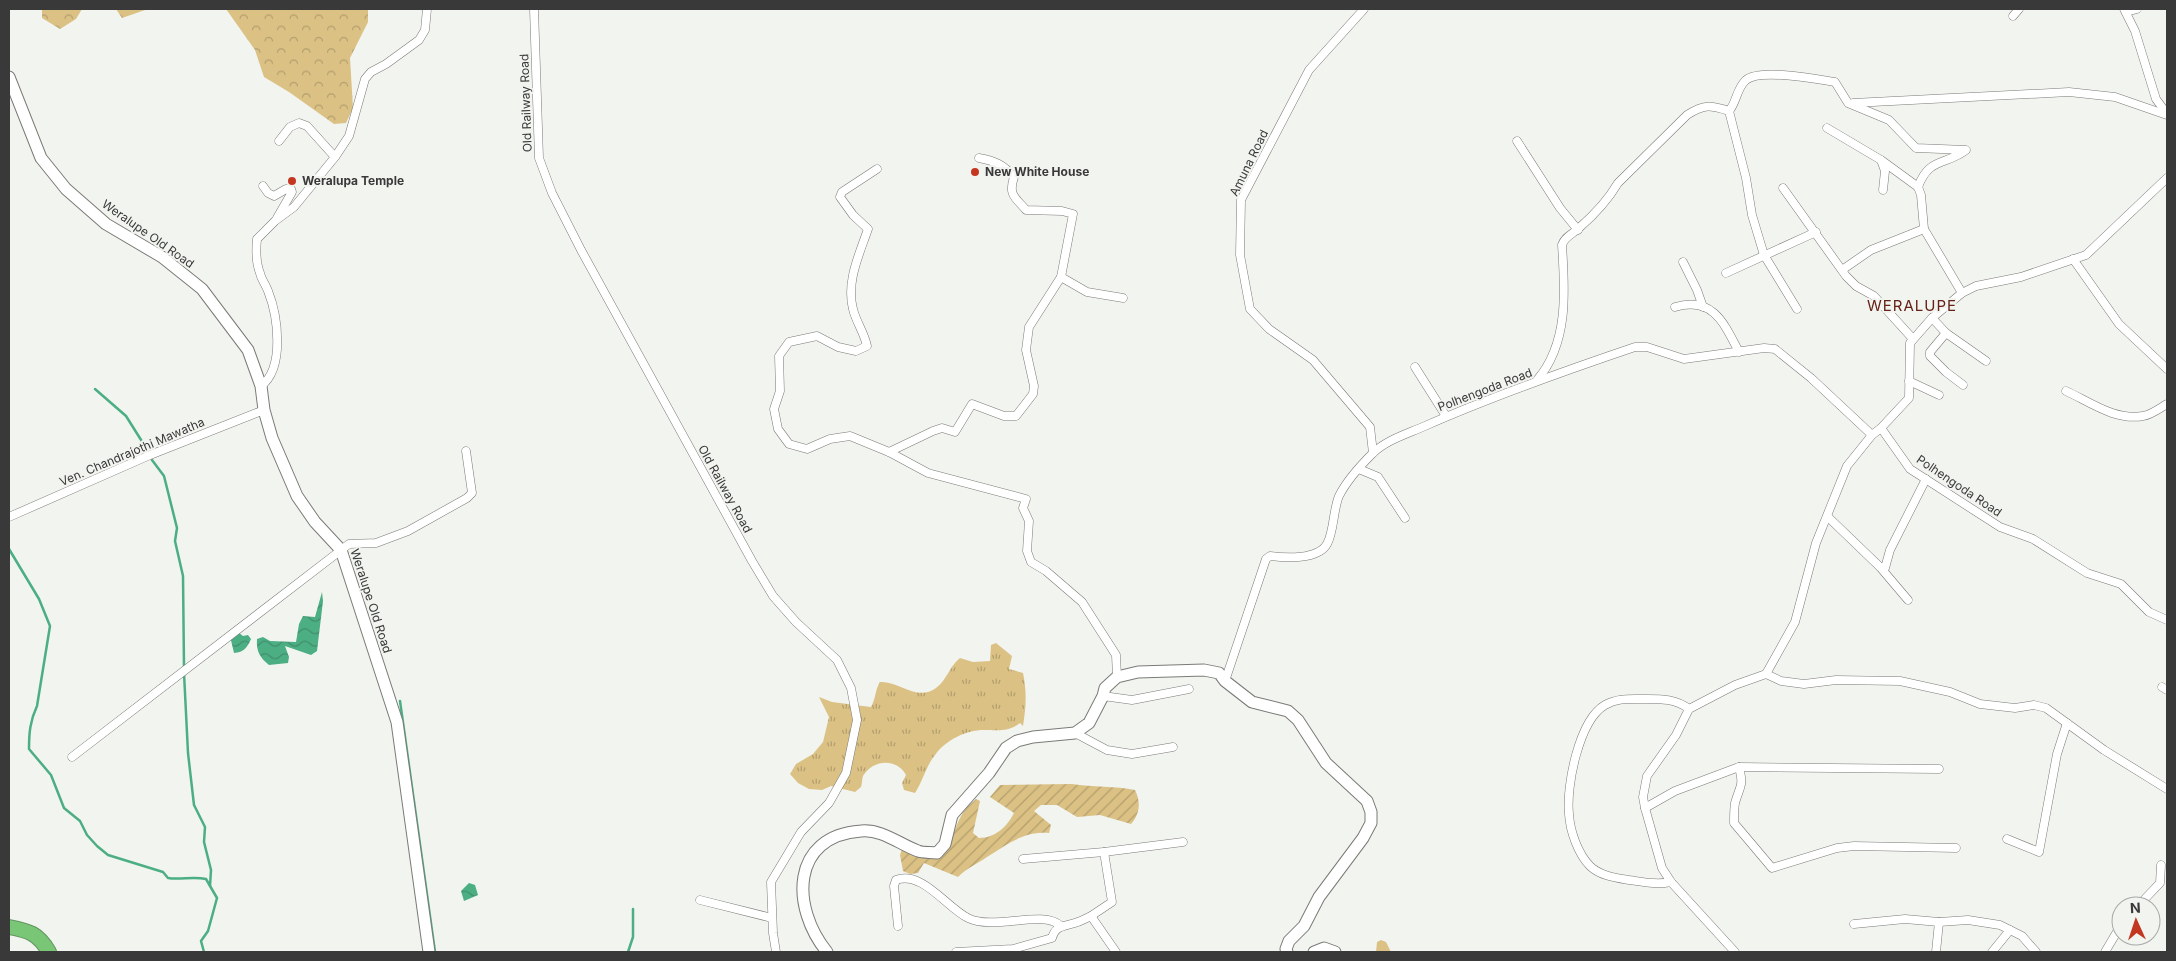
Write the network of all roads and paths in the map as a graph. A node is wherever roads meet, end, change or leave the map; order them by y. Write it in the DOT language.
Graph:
graph roads {
  1 [pos="427,9"];
  2 [pos="534,9"];
  3 [pos="1364,9"];
  4 [pos="2019,9"];
  5 [pos="2137,9"];
  6 [pos="2125,10"];
  7 [pos="2013,16"];
  8 [pos="9,78"];
  9 [pos="1848,103"];
  10 [pos="1728,110"];
  11 [pos="2167,115"];
  12 [pos="1827,128"];
  13 [pos="279,141"];
  14 [pos="1517,141"];
  15 [pos="335,157"];
  16 [pos="979,158"];
  17 [pos="1881,160"];
  18 [pos="877,169"];
  19 [pos="2167,178"];
  20 [pos="264,186"];
  21 [pos="1918,187"];
  22 [pos="1783,188"];
  23 [pos="1883,190"];
  24 [pos="275,221"];
  25 [pos="1924,229"];
  26 [pos="1578,230"];
  27 [pos="1816,232"];
  28 [pos="1764,256"];
  29 [pos="2073,259"];
  30 [pos="1683,262"];
  31 [pos="1842,270"];
  32 [pos="1726,274"];
  33 [pos="1061,277"];
  34 [pos="1962,293"];
  35 [pos="1123,298"];
  36 [pos="1703,306"];
  37 [pos="1675,307"];
  38 [pos="1797,309"];
  39 [pos="1932,318"];
  40 [pos="1946,333"];
  41 [pos="1913,339"];
  42 [pos="1739,352"];
  43 [pos="1986,361"];
  44 [pos="1414,367"];
  45 [pos="2167,369"];
  46 [pos="1909,381"];
  47 [pos="1534,384"];
  48 [pos="1963,385"];
  49 [pos="261,386"];
  50 [pos="2066,392"];
  51 [pos="1939,395"];
  52 [pos="2167,404"];
  53 [pos="264,410"];
  54 [pos="1446,416"];
  55 [pos="1881,428"];
  56 [pos="1872,435"];
  57 [pos="466,451"];
  58 [pos="889,452"];
  59 [pos="1373,453"];
  60 [pos="1359,469"];
  61 [pos="1926,479"];
  62 [pos="9,517"];
  63 [pos="1828,517"];
  64 [pos="1405,518"];
  65 [pos="341,550"];
  66 [pos="1880,567"];
  67 [pos="1908,600"];
  68 [pos="2167,620"];
  69 [pos="1766,674"];
  70 [pos="1117,677"];
  71 [pos="1226,681"];
  72 [pos="1189,689"];
  73 [pos="1103,696"];
  74 [pos="1689,709"];
  75 [pos="2067,723"];
  76 [pos="1075,733"];
  77 [pos="1173,747"];
  78 [pos="72,757"];
  79 [pos="1739,767"];
  80 [pos="1939,769"];
  81 [pos="2167,789"];
  82 [pos="1644,808"];
  83 [pos="2007,839"];
  84 [pos="1183,842"];
  85 [pos="1956,848"];
  86 [pos="1104,852"];
  87 [pos="1023,859"];
  88 [pos="2161,865"];
  89 [pos="1671,882"];
  90 [pos="2147,896"];
  91 [pos="700,900"];
  92 [pos="1091,916"];
  93 [pos="772,918"];
  94 [pos="1939,922"];
  95 [pos="1854,924"];
  96 [pos="898,926"];
  97 [pos="1062,926"];
  98 [pos="9,927"];
  99 [pos="2010,930"];
  100 [pos="49,952"];
  101 [pos="429,952"];
  102 [pos="776,952"];
  103 [pos="827,952"];
  104 [pos="956,952"];
  105 [pos="1116,952"];
  106 [pos="1287,952"];
  107 [pos="1314,952"];
  108 [pos="1335,952"];
  109 [pos="1735,952"];
  110 [pos="1936,952"];
  111 [pos="1992,952"];
  112 [pos="2036,952"];
  1 -- 15 [label="street"];
  2 -- 93 [label="street, Old Railway Road"];
  3 -- 59 [label="street, Amuna Road"];
  4 -- 7 [label="street"];
  5 -- 6 [label="street"];
  6 -- 11 [label="street"];
  8 -- 49 [label="street, Weralupe Old Road"];
  9 -- 10 [label="street"];
  9 -- 11 [label="street"];
  9 -- 21 [label="street"];
  10 -- 26 [label="street"];
  10 -- 28 [label="street"];
  12 -- 17 [label="street"];
  13 -- 15 [label="street"];
  14 -- 26 [label="street"];
  15 -- 24 [label="street"];
  16 -- 33 [label="street"];
  17 -- 21 [label="street"];
  17 -- 23 [label="street"];
  18 -- 58 [label="street"];
  19 -- 29 [label="street"];
  20 -- 24 [label="street"];
  21 -- 25 [label="street"];
  22 -- 27 [label="street"];
  24 -- 49 [label="street"];
  25 -- 31 [label="street"];
  25 -- 34 [label="street"];
  26 -- 47 [label="street"];
  27 -- 28 [label="street"];
  27 -- 31 [label="street"];
  28 -- 32 [label="street"];
  28 -- 38 [label="street"];
  29 -- 34 [label="street"];
  29 -- 45 [label="street"];
  30 -- 36 [label="street"];
  31 -- 41 [label="street"];
  33 -- 35 [label="street"];
  33 -- 58 [label="street"];
  34 -- 39 [label="street"];
  36 -- 37 [label="street"];
  36 -- 42 [label="street"];
  39 -- 40 [label="street"];
  39 -- 41 [label="street"];
  40 -- 43 [label="street"];
  40 -- 48 [label="street"];
  41 -- 46 [label="street"];
  42 -- 47 [label="street, Polhengoda Road"];
  42 -- 56 [label="street, Polhengoda Road"];
  44 -- 54 [label="street"];
  46 -- 51 [label="street"];
  46 -- 55 [label="street"];
  47 -- 54 [label="street, Polhengoda Road"];
  49 -- 53 [label="street, Weralupe Old Road"];
  50 -- 52 [label="street"];
  53 -- 62 [label="street, Ven. Chandrajothi Mawatha"];
  53 -- 65 [label="street, Weralupe Old Road"];
  54 -- 59 [label="street, Polhengoda Road"];
  55 -- 56 [label="street"];
  55 -- 61 [label="street, Polhengoda Road"];
  56 -- 63 [label="street"];
  57 -- 65 [label="street"];
  58 -- 70 [label="street"];
  59 -- 60 [label="street, Polhengoda Road"];
  60 -- 64 [label="street"];
  60 -- 71 [label="street, Polhengoda Road"];
  61 -- 66 [label="street"];
  61 -- 68 [label="street, Polhengoda Road"];
  63 -- 66 [label="street"];
  63 -- 69 [label="street"];
  65 -- 78 [label="street"];
  65 -- 101 [label="street, Weralupe Old Road"];
  66 -- 67 [label="street"];
  69 -- 74 [label="street"];
  69 -- 75 [label="street"];
  70 -- 71 [label="street"];
  70 -- 73 [label="street"];
  71 -- 106 [label="street"];
  72 -- 73 [label="street"];
  73 -- 76 [label="street"];
  74 -- 82 [label="street"];
  74 -- 89 [label="street"];
  75 -- 81 [label="street"];
  75 -- 83 [label="street"];
  76 -- 77 [label="street"];
  76 -- 103 [label="street"];
  79 -- 80 [label="street"];
  79 -- 82 [label="street"];
  79 -- 85 [label="street"];
  82 -- 89 [label="street"];
  84 -- 86 [label="street"];
  86 -- 87 [label="street"];
  86 -- 92 [label="street"];
  88 -- 90 [label="street"];
  89 -- 109 [label="street"];
  91 -- 93 [label="street"];
  92 -- 97 [label="street"];
  92 -- 105 [label="street"];
  93 -- 102 [label="street, Old Railway Road"];
  94 -- 95 [label="street"];
  94 -- 99 [label="street"];
  94 -- 110 [label="street"];
  96 -- 97 [label="street"];
  97 -- 104 [label="street"];
  98 -- 100 [label="highway"];
  99 -- 111 [label="street"];
  99 -- 112 [label="street"];
  107 -- 108 [label="street"];
}
